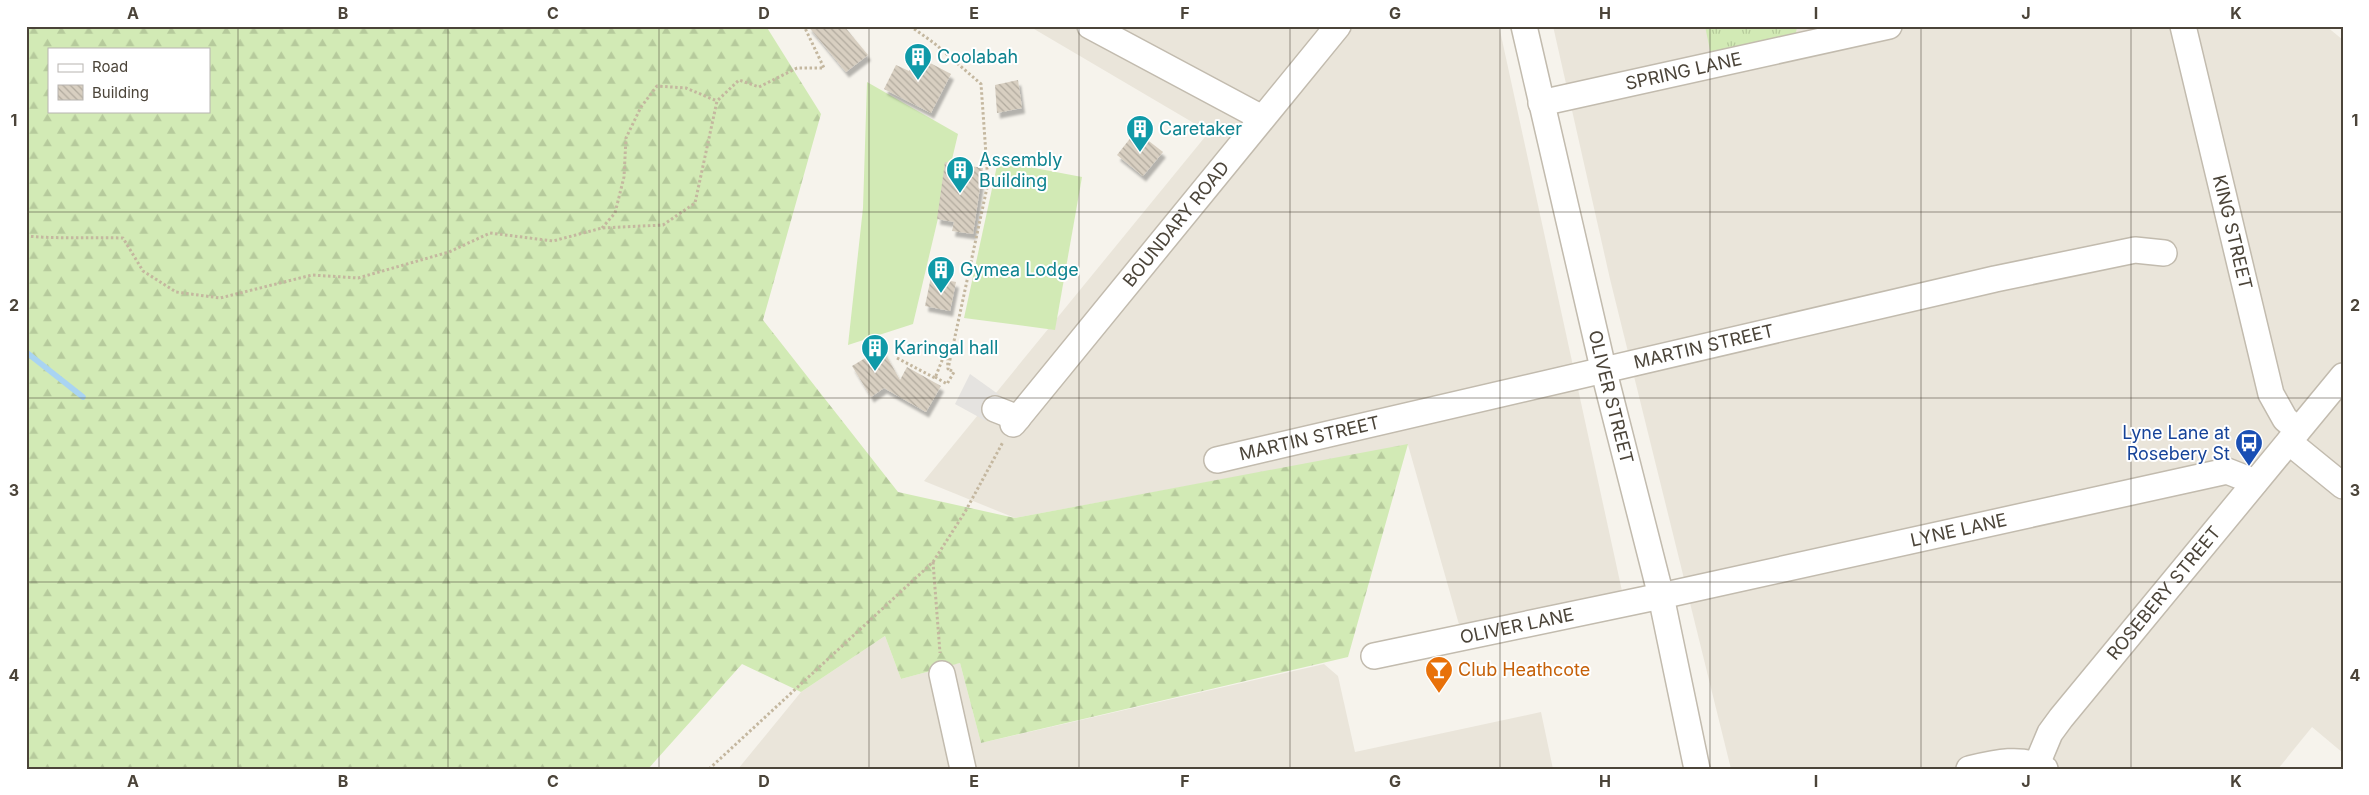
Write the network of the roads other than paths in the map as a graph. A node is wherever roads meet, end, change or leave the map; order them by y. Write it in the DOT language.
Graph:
graph roads {
  1 [pos="1090,26"];
  2 [pos="1338,26"];
  3 [pos="1524,26"];
  4 [pos="1889,26"];
  5 [pos="2183,26"];
  6 [pos="1541,103"];
  7 [pos="1262,118"];
  8 [pos="2164,253"];
  9 [pos="1603,368"];
  10 [pos="2343,376"];
  11 [pos="1009,417"];
  12 [pos="2293,436"];
  13 [pos="1217,460"];
  14 [pos="2255,482"];
  15 [pos="2343,486"];
  16 [pos="1660,596"];
  17 [pos="1374,656"];
  18 [pos="942,674"];
  19 [pos="2041,766"];
  20 [pos="963,769"];
  21 [pos="1697,769"];
  22 [pos="1969,769"];
  1 -- 7 [label="street"];
  2 -- 7 [label="street, BOUNDARY ROAD"];
  3 -- 6 [label="street, OLIVER STREET"];
  4 -- 6 [label="street, SPRING LANE"];
  5 -- 12 [label="street, KING STREET"];
  6 -- 9 [label="street, OLIVER STREET"];
  7 -- 11 [label="street, BOUNDARY ROAD"];
  8 -- 9 [label="street, MARTIN STREET"];
  9 -- 13 [label="street, MARTIN STREET"];
  9 -- 16 [label="street, OLIVER STREET"];
  10 -- 12 [label="street, ROSEBERY STREET"];
  12 -- 14 [label="street, ROSEBERY STREET"];
  12 -- 15 [label="street, KING STREET"];
  14 -- 16 [label="street, LYNE LANE"];
  14 -- 19 [label="street, ROSEBERY STREET"];
  16 -- 17 [label="street, OLIVER LANE"];
  16 -- 21 [label="street, OLIVER STREET"];
  18 -- 20 [label="street"];
  19 -- 22 [label="street, ROSEBERY STREET"];
}
